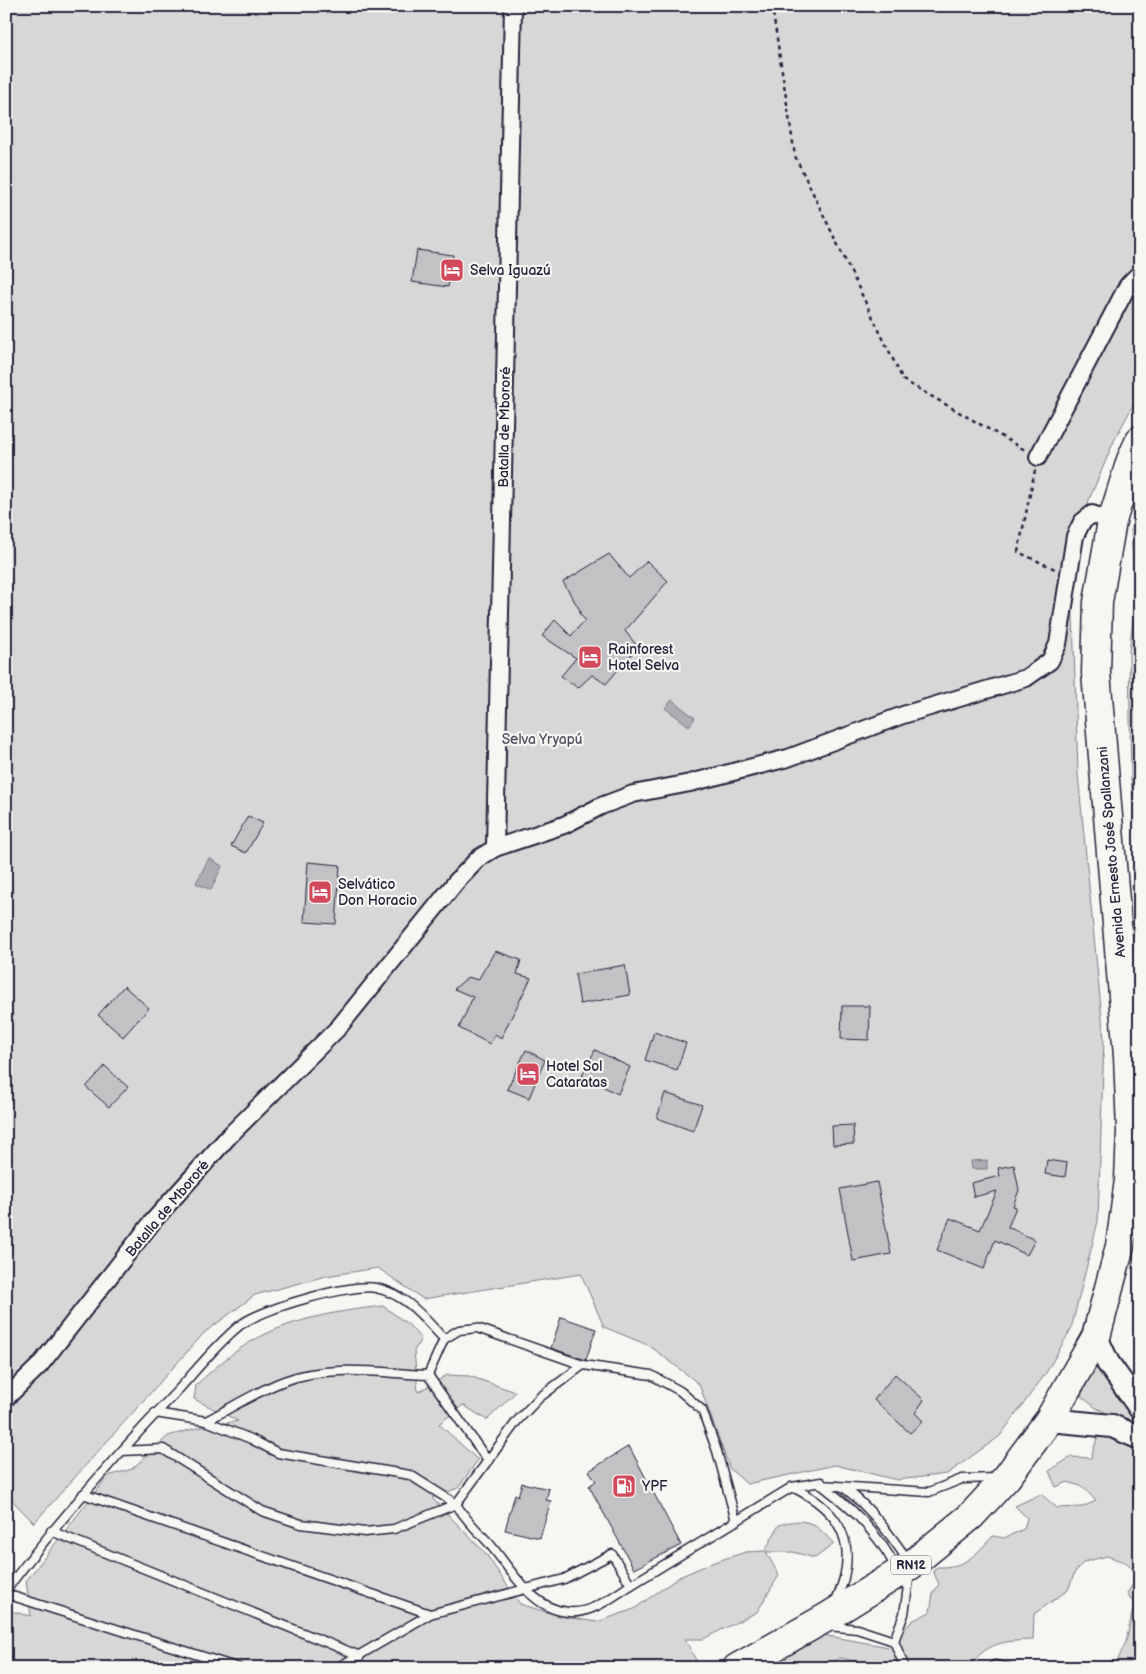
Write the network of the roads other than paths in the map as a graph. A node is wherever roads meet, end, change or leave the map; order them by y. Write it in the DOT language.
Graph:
graph roads {
  1 [pos="514,6"];
  2 [pos="1140,273"];
  3 [pos="1140,440"];
  4 [pos="1038,457"];
  5 [pos="1112,521"];
  6 [pos="494,848"];
  7 [pos="1096,1337"];
  8 [pos="444,1338"];
  9 [pos="583,1365"];
  10 [pos="428,1374"];
  11 [pos="6,1398"];
  12 [pos="1140,1408"];
  13 [pos="155,1414"];
  14 [pos="1049,1420"];
  15 [pos="206,1421"];
  16 [pos="1140,1438"];
  17 [pos="122,1451"];
  18 [pos="488,1461"];
  19 [pos="1007,1477"];
  20 [pos="821,1483"];
  21 [pos="792,1487"];
  22 [pos="843,1487"];
  23 [pos="83,1494"];
  24 [pos="456,1504"];
  25 [pos="736,1521"];
  26 [pos="51,1531"];
  27 [pos="905,1569"];
  28 [pos="631,1585"];
  29 [pos="6,1590"];
  30 [pos="526,1590"];
  31 [pos="6,1594"];
  32 [pos="430,1614"];
  33 [pos="821,1621"];
  34 [pos="894,1641"];
  35 [pos="360,1656"];
  36 [pos="742,1667"];
  37 [pos="239,1668"];
  38 [pos="337,1668"];
  39 [pos="905,1668"];
  40 [pos="991,1668"];
  41 [pos="1009,1668"];
  1 -- 6 [label="street, Batalla de Mbororé"];
  2 -- 4 [label="street"];
  3 -- 5 [label="highway, Avenida Ernesto José Spallanzani / RN12"];
  5 -- 6 [label="street, Batalla de Mbororé"];
  5 -- 7 [label="highway, Avenida Ernesto José Spallanzani / RN12"];
  6 -- 11 [label="street, Batalla de Mbororé"];
  7 -- 12 [label="main road"];
  7 -- 14 [label="highway, Avenida Ernesto José Spallanzani / RN12"];
  8 -- 9 [label="lane"];
  8 -- 10 [label="lane"];
  8 -- 13 [label="lane"];
  9 -- 18 [label="lane"];
  9 -- 25 [label="lane"];
  10 -- 15 [label="lane"];
  10 -- 18 [label="lane"];
  13 -- 15 [label="lane"];
  13 -- 17 [label="lane"];
  14 -- 16 [label="main road"];
  14 -- 19 [label="highway, Avenida Ernesto José Spallanzani / RN12"];
  15 -- 24 [label="lane"];
  17 -- 23 [label="lane"];
  17 -- 24 [label="lane"];
  18 -- 24 [label="lane"];
  19 -- 22 [label="lane"];
  19 -- 27 [label="highway, Avenida Ernesto José Spallanzani / RN12"];
  20 -- 21 [label="lane"];
  20 -- 22 [label="lane"];
  20 -- 27 [label="lane"];
  21 -- 25 [label="lane"];
  21 -- 33 [label="lane"];
  22 -- 27 [label="lane"];
  23 -- 26 [label="lane"];
  23 -- 32 [label="lane"];
  24 -- 30 [label="lane"];
  25 -- 28 [label="lane"];
  26 -- 29 [label="lane"];
  26 -- 35 [label="lane"];
  27 -- 33 [label="highway, Avenida Ernesto José Spallanzani / RN12"];
  27 -- 34 [label="lane"];
  28 -- 30 [label="lane"];
  28 -- 30 [label="lane"];
  30 -- 32 [label="lane"];
  31 -- 37 [label="lane"];
  32 -- 35 [label="lane"];
  33 -- 34 [label="lane"];
  33 -- 36 [label="highway, Avenida Ernesto José Spallanzani / RN12"];
  34 -- 39 [label="lane"];
  35 -- 38 [label="lane"];
  40 -- 41 [label="lane"];
}
